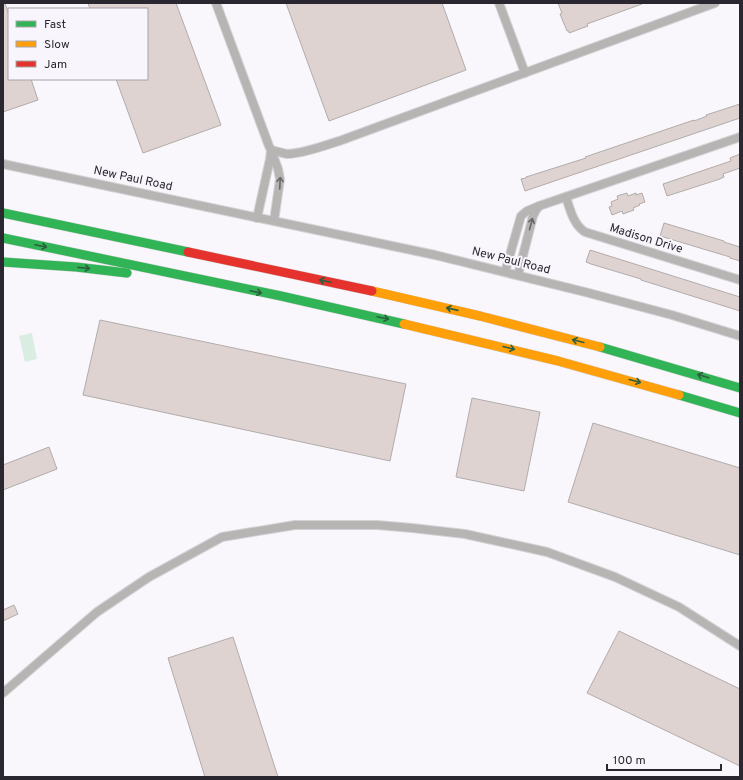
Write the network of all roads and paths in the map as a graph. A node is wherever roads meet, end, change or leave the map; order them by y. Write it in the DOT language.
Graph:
graph roads {
  1 [pos="216,3"];
  2 [pos="499,3"];
  3 [pos="715,3"];
  4 [pos="525,73"];
  5 [pos="740,137"];
  6 [pos="271,150"];
  7 [pos="3,164"];
  8 [pos="566,196"];
  9 [pos="539,206"];
  10 [pos="3,213"];
  11 [pos="257,218"];
  12 [pos="274,222"];
  13 [pos="3,238"];
  14 [pos="514,240"];
  15 [pos="525,243"];
  16 [pos="3,262"];
  17 [pos="505,272"];
  18 [pos="518,275"];
  19 [pos="740,280"];
  20 [pos="217,284"];
  21 [pos="740,336"];
  22 [pos="740,388"];
  23 [pos="740,413"];
  24 [pos="740,646"];
  25 [pos="3,693"];
  1 -- 6 [label="street"];
  2 -- 4 [label="street"];
  3 -- 4 [label="street"];
  4 -- 6 [label="street"];
  5 -- 8 [label="street"];
  6 -- 11 [label="street"];
  12 -- 6 [label="street, one-way"];
  7 -- 11 [label="street, New Paul Road"];
  8 -- 9 [label="street"];
  8 -- 19 [label="street, Madison Drive"];
  9 -- 14 [label="street"];
  15 -- 9 [label="street, one-way"];
  22 -- 10 [label="highway, one-way"];
  11 -- 12 [label="street, New Paul Road"];
  12 -- 17 [label="street, New Paul Road"];
  13 -- 20 [label="highway, one-way"];
  14 -- 15 [label="street"];
  14 -- 17 [label="street"];
  15 -- 18 [label="street"];
  16 -- 20 [label="highway, one-way"];
  17 -- 18 [label="street, New Paul Road"];
  18 -- 21 [label="street, New Paul Road"];
  20 -- 23 [label="highway, one-way"];
  24 -- 25 [label="street"];
}
